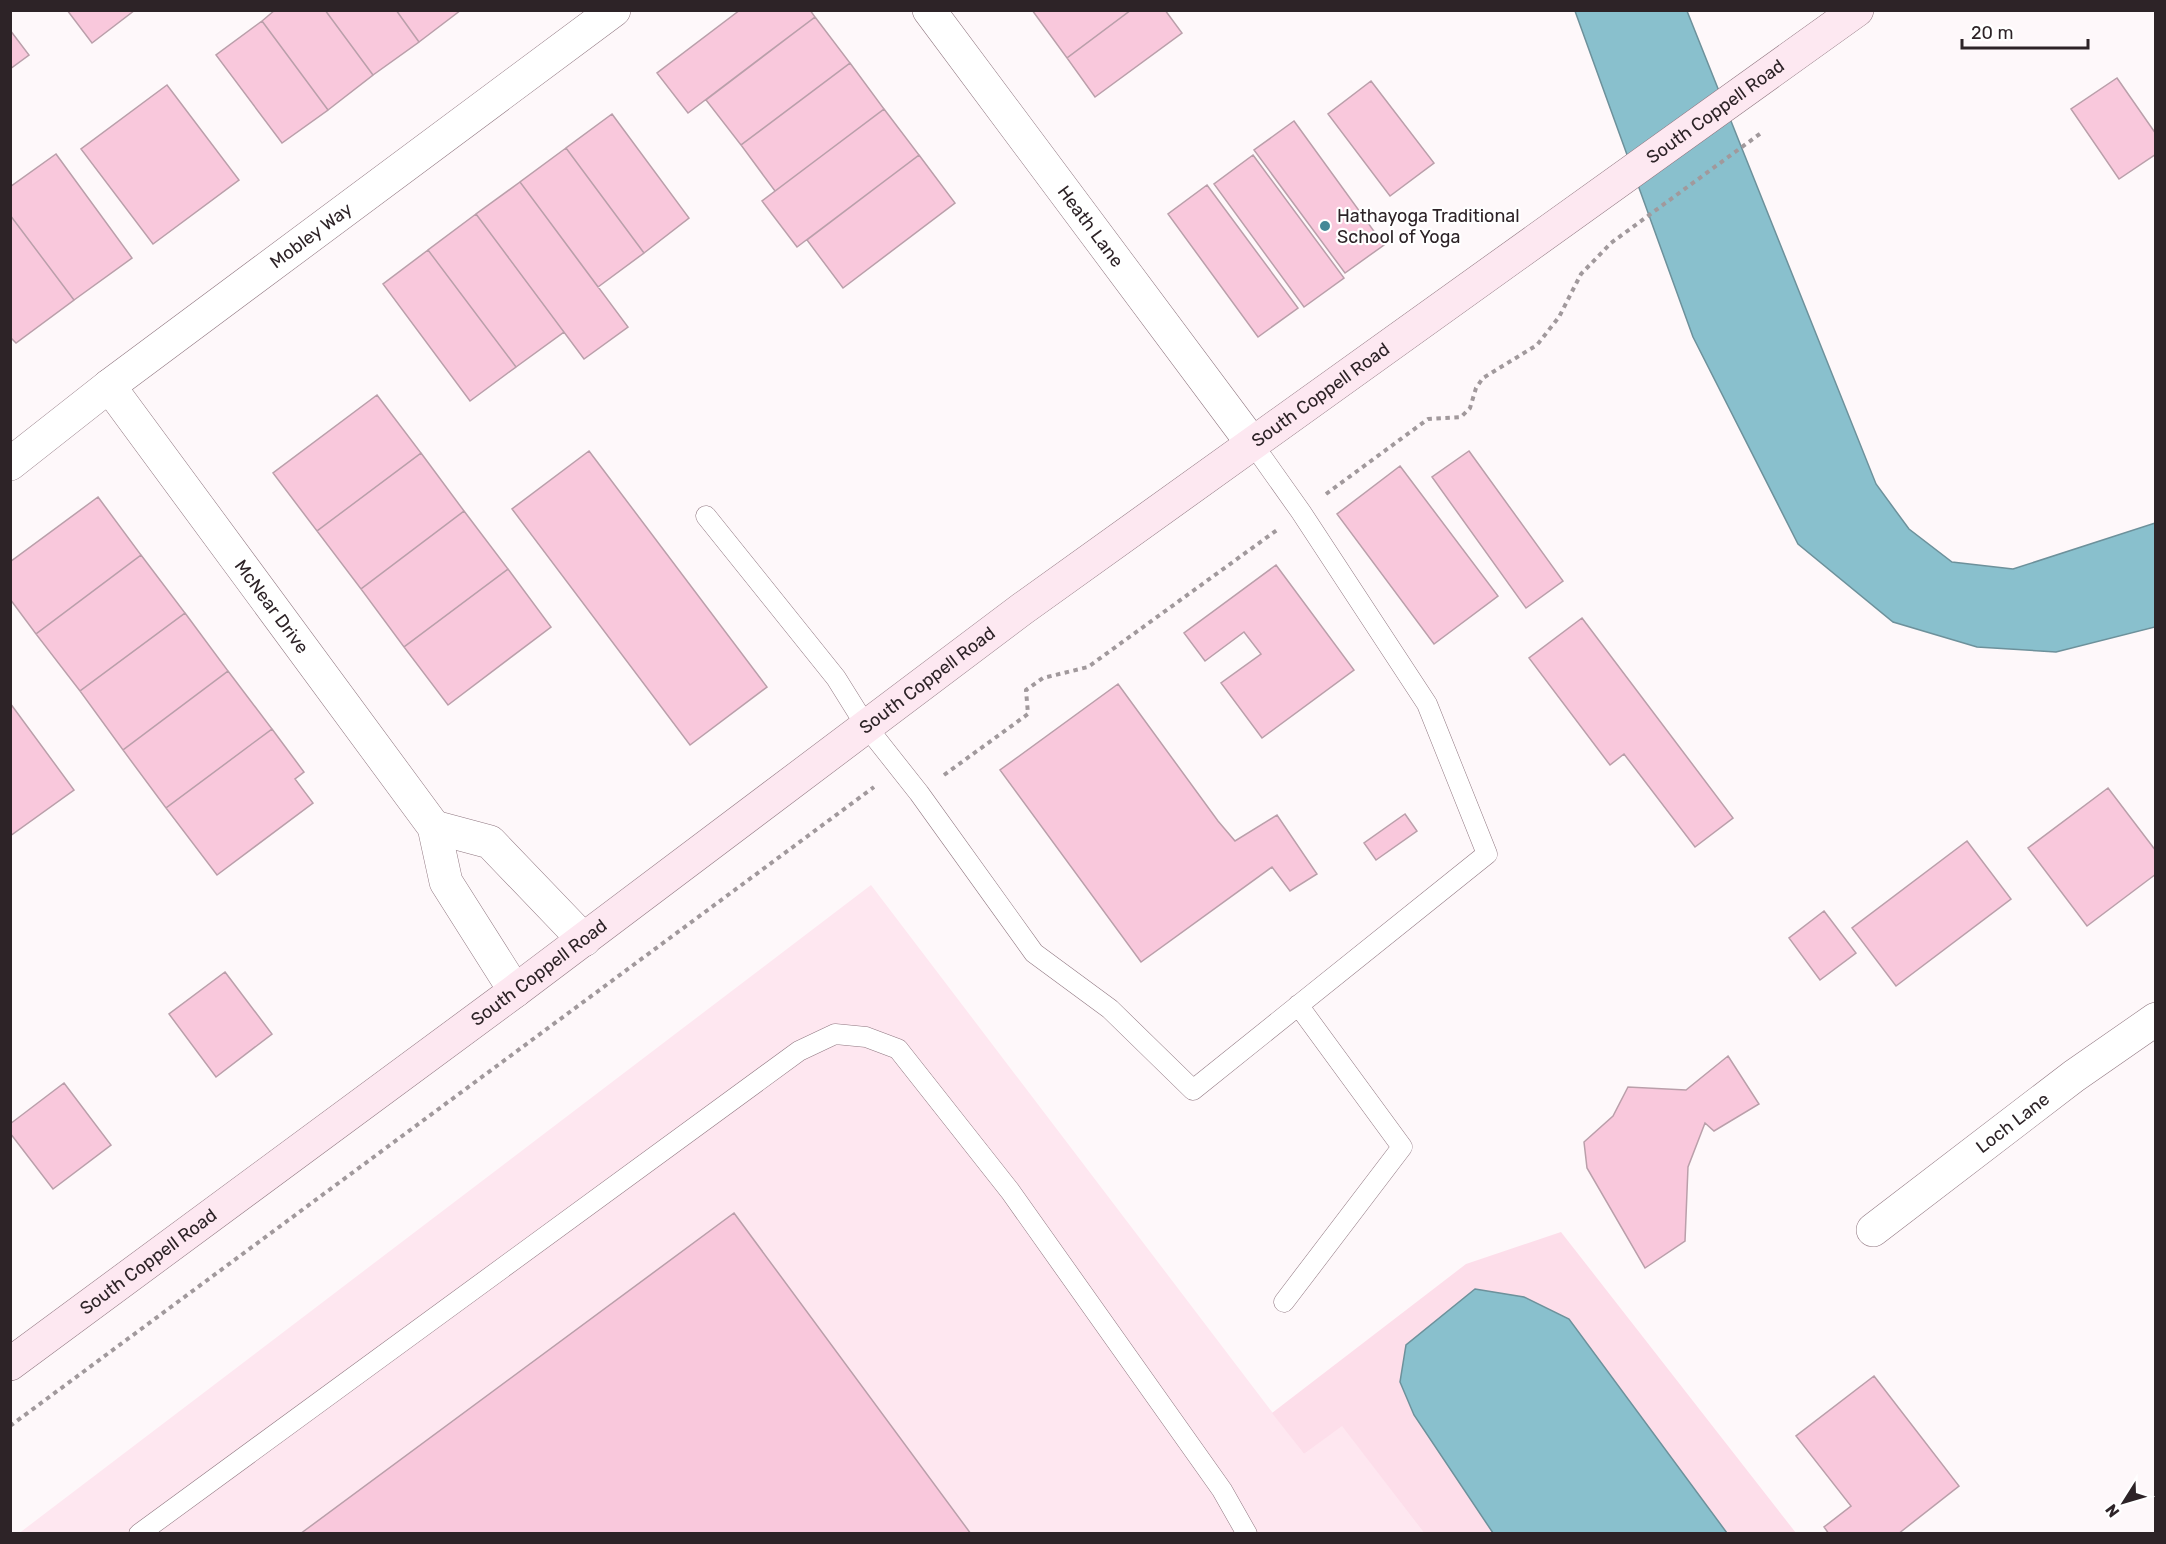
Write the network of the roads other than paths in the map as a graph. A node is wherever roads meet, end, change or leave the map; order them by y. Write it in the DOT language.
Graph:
graph roads {
  1 [pos="614,10"];
  2 [pos="929,10"];
  3 [pos="1857,10"];
  4 [pos="109,386"];
  5 [pos="1252,443"];
  6 [pos="10,464"];
  7 [pos="706,516"];
  8 [pos="866,726"];
  9 [pos="434,827"];
  10 [pos="584,940"];
  11 [pos="515,991"];
  12 [pos="1298,1005"];
  13 [pos="2156,1019"];
  14 [pos="1873,1230"];
  15 [pos="1284,1302"];
  16 [pos="10,1364"];
  17 [pos="139,1533"];
  18 [pos="1247,1533"];
  1 -- 4 [label="street, Mobley Way"];
  2 -- 5 [label="street, Heath Lane"];
  3 -- 5 [label="street, South Coppell Road"];
  4 -- 6 [label="street, Mobley Way"];
  4 -- 9 [label="street, McNear Drive"];
  5 -- 8 [label="street, South Coppell Road"];
  5 -- 12 [label="lane"];
  7 -- 8 [label="lane"];
  8 -- 10 [label="street, South Coppell Road"];
  8 -- 12 [label="lane"];
  9 -- 10 [label="street"];
  9 -- 11 [label="street, McNear Drive"];
  10 -- 11 [label="street, South Coppell Road"];
  11 -- 16 [label="street, South Coppell Road"];
  12 -- 15 [label="lane"];
  13 -- 14 [label="street, Loch Lane"];
  17 -- 18 [label="lane"];
}
